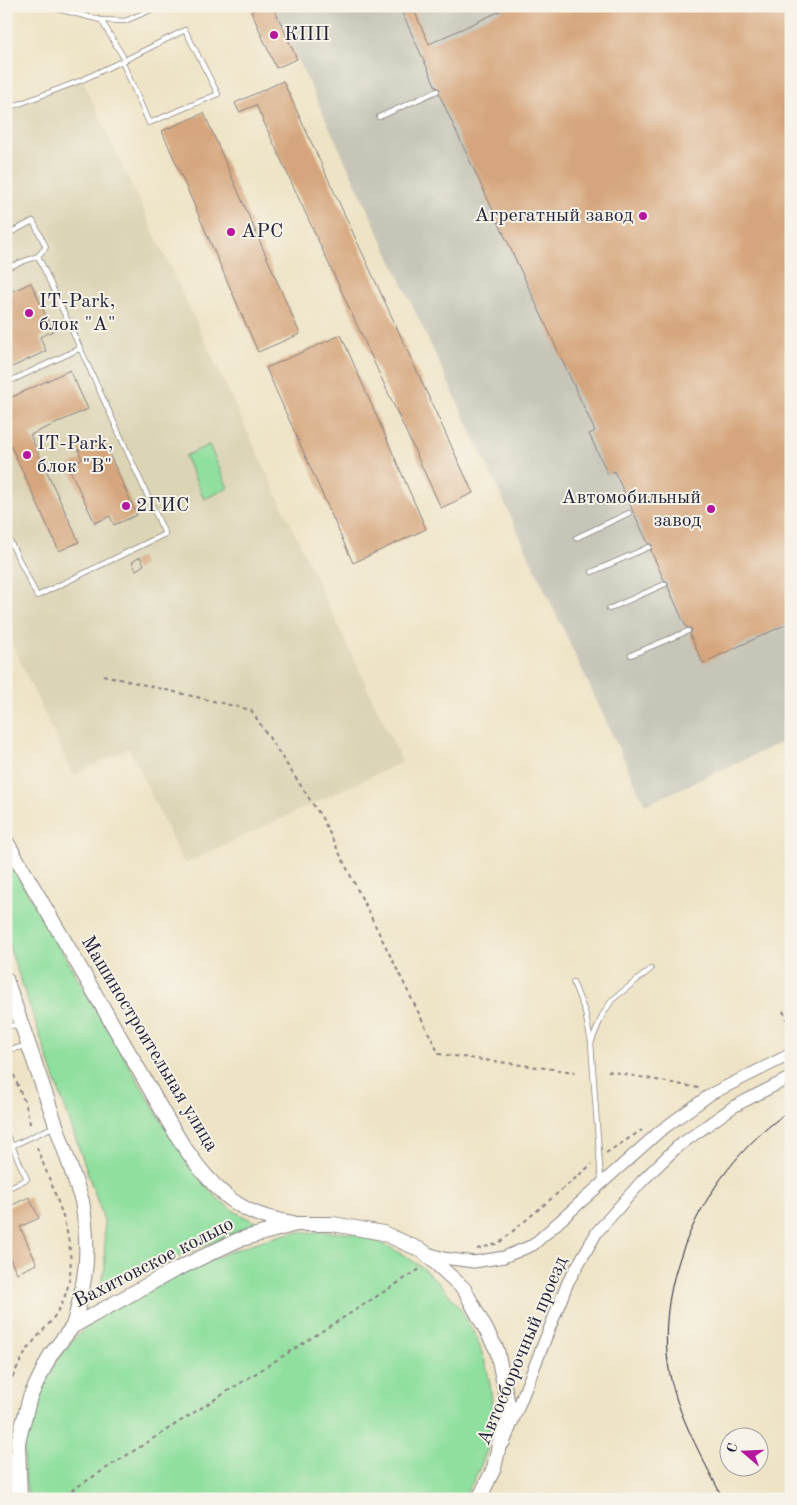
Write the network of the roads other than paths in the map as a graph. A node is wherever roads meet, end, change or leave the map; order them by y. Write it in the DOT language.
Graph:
graph roads {
  1 [pos="46,6"];
  2 [pos="160,6"];
  3 [pos="101,20"];
  4 [pos="123,60"];
  5 [pos="437,91"];
  6 [pos="6,109"];
  7 [pos="379,117"];
  8 [pos="6,235"];
  9 [pos="38,256"];
  10 [pos="6,268"];
  11 [pos="79,348"];
  12 [pos="6,383"];
  13 [pos="629,513"];
  14 [pos="6,533"];
  15 [pos="576,538"];
  16 [pos="649,547"];
  17 [pos="592,572"];
  18 [pos="664,584"];
  19 [pos="609,609"];
  20 [pos="688,631"];
  21 [pos="631,655"];
  22 [pos="6,841"];
  23 [pos="651,969"];
  24 [pos="6,979"];
  25 [pos="573,982"];
  26 [pos="23,1025"];
  27 [pos="6,1026"];
  28 [pos="591,1043"];
  29 [pos="29,1045"];
  30 [pos="6,1050"];
  31 [pos="791,1054"];
  32 [pos="791,1078"];
  33 [pos="56,1126"];
  34 [pos="6,1133"];
  35 [pos="12,1146"];
  36 [pos="602,1184"];
  37 [pos="6,1188"];
  38 [pos="296,1224"];
  39 [pos="428,1256"];
  40 [pos="73,1326"];
  41 [pos="18,1442"];
  42 [pos="494,1468"];
  43 [pos="6,1494"];
  44 [pos="20,1499"];
  45 [pos="478,1499"];
  1 -- 3 [label="lane"];
  2 -- 3 [label="lane"];
  3 -- 4 [label="lane"];
  4 -- 4 [label="lane"];
  4 -- 6 [label="lane"];
  5 -- 7 [label="lane"];
  8 -- 9 [label="lane"];
  9 -- 10 [label="lane"];
  9 -- 11 [label="lane"];
  11 -- 12 [label="lane"];
  11 -- 14 [label="lane"];
  13 -- 15 [label="lane"];
  16 -- 17 [label="lane"];
  18 -- 19 [label="lane"];
  20 -- 21 [label="lane"];
  22 -- 38 [label="main road, Машиностроительная улица"];
  23 -- 28 [label="lane"];
  24 -- 26 [label="main road"];
  25 -- 28 [label="lane"];
  26 -- 27 [label="lane"];
  26 -- 29 [label="main road"];
  28 -- 36 [label="lane"];
  29 -- 30 [label="lane"];
  29 -- 33 [label="main road"];
  31 -- 36 [label="street, Автосборочный проезд"];
  32 -- 42 [label="street, Автосборочный проезд"];
  33 -- 35 [label="lane"];
  33 -- 40 [label="main road"];
  34 -- 35 [label="lane"];
  35 -- 37 [label="lane"];
  36 -- 39 [label="street, Автосборочный проезд"];
  38 -- 39 [label="main road, Вахитовское кольцо"];
  38 -- 40 [label="main road, Вахитовское кольцо"];
  39 -- 42 [label="main road, Вахитовское кольцо"];
  40 -- 41 [label="main road, Вахитовское кольцо"];
  41 -- 43 [label="main road"];
  41 -- 44 [label="main road, Вахитовское кольцо"];
  42 -- 45 [label="main road, Вахитовское кольцо"];
}
